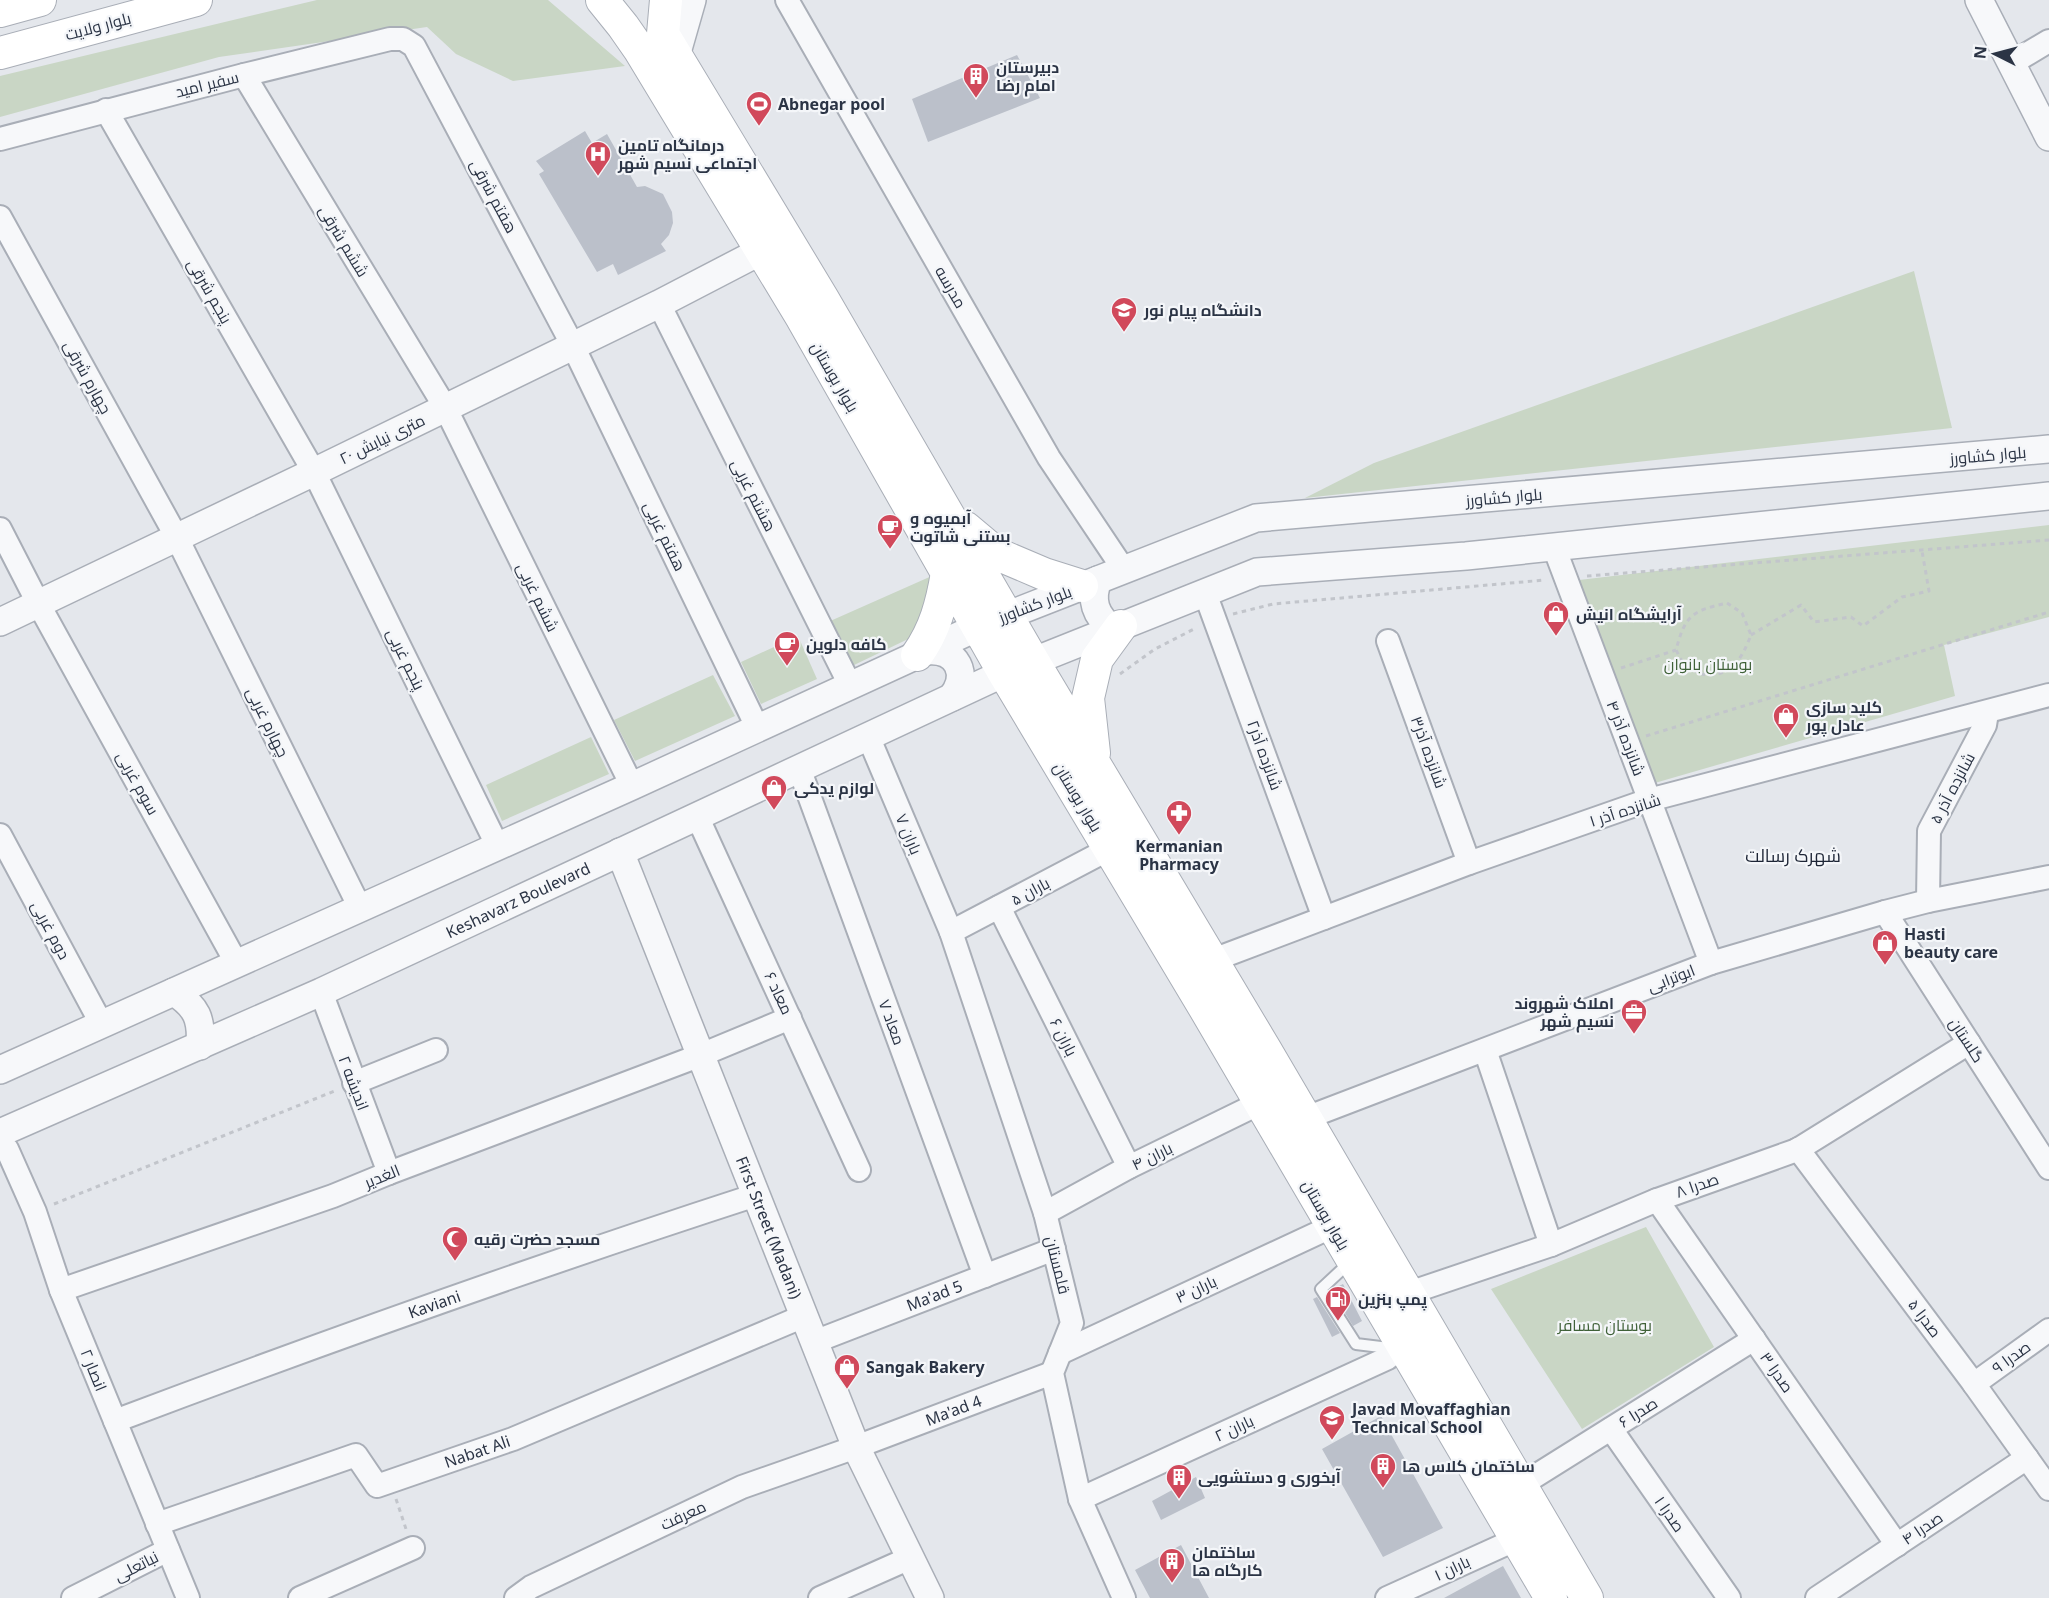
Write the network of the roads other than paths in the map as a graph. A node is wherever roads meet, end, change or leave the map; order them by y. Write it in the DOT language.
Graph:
graph roads {
  1 [pos="40,0"];
  2 [pos="196,0"];
  3 [pos="602,0"];
  4 [pos="666,0"];
  5 [pos="692,0"];
  6 [pos="787,0"];
  7 [pos="1979,0"];
  8 [pos="0,11"];
  9 [pos="2049,41"];
  10 [pos="414,45"];
  11 [pos="660,47"];
  12 [pos="0,52"];
  13 [pos="2012,63"];
  14 [pos="244,75"];
  15 [pos="106,110"];
  16 [pos="2049,137"];
  17 [pos="0,139"];
  18 [pos="0,217"];
  19 [pos="761,251"];
  20 [pos="659,304"];
  21 [pos="573,346"];
  22 [pos="444,407"];
  23 [pos="2049,449"];
  24 [pos="314,472"];
  25 [pos="2049,496"];
  26 [pos="949,513"];
  27 [pos="0,528"];
  28 [pos="176,536"];
  29 [pos="1554,547"];
  30 [pos="1124,570"];
  31 [pos="948,573"];
  32 [pos="1090,583"];
  33 [pos="1205,593"];
  34 [pos="38,603"];
  35 [pos="1008,615"];
  36 [pos="0,622"];
  37 [pos="978,627"];
  38 [pos="1117,628"];
  39 [pos="1388,641"];
  40 [pos="922,653"];
  41 [pos="1034,661"];
  42 [pos="1004,673"];
  43 [pos="850,685"];
  44 [pos="2049,695"];
  45 [pos="952,697"];
  46 [pos="1987,712"];
  47 [pos="757,727"];
  48 [pos="868,736"];
  49 [pos="1095,763"];
  50 [pos="799,768"];
  51 [pos="632,786"];
  52 [pos="1649,801"];
  53 [pos="697,816"];
  54 [pos="0,835"];
  55 [pos="497,845"];
  56 [pos="1109,849"];
  57 [pos="620,852"];
  58 [pos="1469,863"];
  59 [pos="2049,877"];
  60 [pos="1928,902"];
  61 [pos="999,907"];
  62 [pos="360,908"];
  63 [pos="1885,912"];
  64 [pos="1324,918"];
  65 [pos="951,932"];
  66 [pos="1213,960"];
  67 [pos="1711,963"];
  68 [pos="237,964"];
  69 [pos="321,992"];
  70 [pos="174,993"];
  71 [pos="790,1018"];
  72 [pos="102,1025"];
  73 [pos="1969,1043"];
  74 [pos="200,1046"];
  75 [pos="1265,1049"];
  76 [pos="436,1050"];
  77 [pos="1485,1050"];
  78 [pos="701,1055"];
  79 [pos="1238,1065"];
  80 [pos="0,1070"];
  81 [pos="354,1083"];
  82 [pos="1260,1103"];
  83 [pos="1306,1118"];
  84 [pos="0,1133"];
  85 [pos="0,1145"];
  86 [pos="1798,1149"];
  87 [pos="1129,1167"];
  88 [pos="2049,1168"];
  89 [pos="860,1170"];
  90 [pos="389,1173"];
  91 [pos="756,1195"];
  92 [pos="1657,1200"];
  93 [pos="1045,1213"];
  94 [pos="1332,1226"];
  95 [pos="1551,1245"];
  96 [pos="1054,1249"];
  97 [pos="1353,1260"];
  98 [pos="985,1276"];
  99 [pos="61,1290"];
  100 [pos="1409,1293"];
  101 [pos="804,1316"];
  102 [pos="2049,1330"];
  103 [pos="1754,1339"];
  104 [pos="814,1342"];
  105 [pos="1397,1354"];
  106 [pos="1056,1363"];
  107 [pos="1974,1384"];
  108 [pos="115,1421"];
  109 [pos="1611,1430"];
  110 [pos="856,1447"];
  111 [pos="2027,1458"];
  112 [pos="1521,1485"];
  113 [pos="2049,1490"];
  114 [pos="1080,1499"];
  115 [pos="157,1524"];
  116 [pos="1517,1539"];
  117 [pos="1897,1545"];
  118 [pos="413,1548"];
  119 [pos="168,1550"];
  120 [pos="910,1558"];
  121 [pos="73,1598"];
  122 [pos="188,1598"];
  123 [pos="300,1598"];
  124 [pos="516,1598"];
  125 [pos="820,1598"];
  126 [pos="930,1598"];
  127 [pos="1124,1598"];
  128 [pos="1388,1598"];
  129 [pos="1551,1598"];
  130 [pos="1587,1598"];
  131 [pos="1729,1598"];
  132 [pos="1817,1598"];
  1 -- 8 [label="main road"];
  2 -- 12 [label="main road, بلوار ولایت"];
  3 -- 11 [label="main road, بلوار بوستان"];
  4 -- 11 [label="main road"];
  5 -- 11 [label="street"];
  6 -- 30 [label="street, مدرسه"];
  7 -- 13 [label="street"];
  9 -- 13 [label="street"];
  10 -- 14 [label="street, سفیر امید"];
  10 -- 21 [label="street, هفتم شرقی"];
  11 -- 19 [label="main road, بلوار بوستان"];
  11 -- 26 [label="main road, بلوار بوستان"];
  13 -- 16 [label="street"];
  14 -- 15 [label="street, سفیر امید"];
  14 -- 22 [label="street, ششم شرقی"];
  15 -- 17 [label="street, سفیر امید"];
  15 -- 24 [label="street, پنجم شرقی"];
  18 -- 28 [label="street, چهارم شرقی"];
  19 -- 20 [label="street, ۲۰ متری نیایش"];
  19 -- 31 [label="main road, بلوار بوستان"];
  20 -- 21 [label="street, ۲۰ متری نیایش"];
  20 -- 43 [label="street, هشتم غربی"];
  21 -- 22 [label="street, ۲۰ متری نیایش"];
  21 -- 47 [label="street, هفتم غربی"];
  22 -- 24 [label="street, ۲۰ متری نیایش"];
  22 -- 51 [label="street, ششم غربی"];
  23 -- 30 [label="street, بلوار کشاورز"];
  24 -- 28 [label="street, ۲۰ متری نیایش"];
  24 -- 55 [label="street, پنجم غربی"];
  25 -- 29 [label="street"];
  26 -- 32 [label="main road"];
  26 -- 35 [label="main road, بلوار بوستان"];
  27 -- 34 [label="street, سوم غربی"];
  28 -- 34 [label="street, ۲۰ متری نیایش"];
  28 -- 62 [label="street, چهارم غربی"];
  29 -- 33 [label="street"];
  29 -- 52 [label="street, شانزده آذر ۴"];
  30 -- 32 [label="street, بلوار کشاورز"];
  31 -- 37 [label="main road, بلوار بوستان"];
  31 -- 40 [label="main road"];
  32 -- 35 [label="street, بلوار کشاورز"];
  32 -- 38 [label="street"];
  33 -- 38 [label="street"];
  33 -- 64 [label="street, شانزده آذر۲"];
  34 -- 36 [label="street, ۲۰ متری نیایش"];
  34 -- 68 [label="street, سوم غربی"];
  35 -- 37 [label="street, بلوار کشاورز"];
  35 -- 41 [label="main road, بلوار بوستان"];
  37 -- 40 [label="street"];
  37 -- 42 [label="main road, بلوار بوستان"];
  38 -- 41 [label="street"];
  38 -- 49 [label="main road"];
  39 -- 58 [label="street, شانزده آذر۳"];
  40 -- 43 [label="street"];
  40 -- 45 [label="street"];
  41 -- 42 [label="street, Keshavarz Boulevard"];
  41 -- 49 [label="main road, بلوار بوستان"];
  42 -- 45 [label="street, Keshavarz Boulevard"];
  42 -- 56 [label="main road, بلوار بوستان"];
  43 -- 47 [label="street"];
  44 -- 46 [label="street, شانزده آذر ۱"];
  45 -- 48 [label="street, Keshavarz Boulevard"];
  46 -- 52 [label="street, شانزده آذر ۱"];
  46 -- 60 [label="street, شانزده آذر ۵"];
  47 -- 51 [label="street"];
  48 -- 50 [label="street, Keshavarz Boulevard"];
  48 -- 65 [label="street, باران ۷"];
  49 -- 66 [label="main road, بلوار بوستان"];
  50 -- 53 [label="street, Keshavarz Boulevard"];
  50 -- 98 [label="street, معاد ۷"];
  51 -- 55 [label="street"];
  52 -- 58 [label="street, شانزده آذر ۱"];
  52 -- 67 [label="street, شانزده آذر ۴"];
  53 -- 57 [label="street, Keshavarz Boulevard"];
  53 -- 71 [label="street, معاد ۶"];
  54 -- 72 [label="street, دوم غربی"];
  55 -- 62 [label="street"];
  56 -- 61 [label="street, باران ۵"];
  56 -- 79 [label="main road, بلوار بوستان"];
  57 -- 69 [label="street, Keshavarz Boulevard"];
  57 -- 78 [label="street, First Street (Madani)"];
  58 -- 64 [label="street, شانزده آذر ۱"];
  59 -- 60 [label="street, ابوترابی"];
  60 -- 63 [label="street, ابوترابی"];
  61 -- 65 [label="street, باران ۵"];
  61 -- 87 [label="street, باران ۶"];
  62 -- 68 [label="street"];
  63 -- 67 [label="street, ابوترابی"];
  63 -- 73 [label="street, گلستان"];
  64 -- 66 [label="street, شانزده آذر ۱"];
  65 -- 93 [label="street, قلمستان"];
  66 -- 75 [label="main road, بلوار بوستان"];
  67 -- 77 [label="street, ابوترابی"];
  68 -- 70 [label="street"];
  69 -- 74 [label="street, Keshavarz Boulevard"];
  69 -- 81 [label="street, اندیشه ۲"];
  70 -- 72 [label="street"];
  70 -- 74 [label="street"];
  71 -- 78 [label="street, الغدیر"];
  71 -- 89 [label="street, معاد ۶"];
  72 -- 80 [label="street"];
  73 -- 86 [label="street, صدرا ۸"];
  73 -- 88 [label="street, گلستان"];
  74 -- 84 [label="street, Keshavarz Boulevard"];
  75 -- 79 [label="main road"];
  75 -- 83 [label="main road, بلوار بوستان"];
  76 -- 81 [label="street"];
  77 -- 83 [label="street, ابوترابی"];
  77 -- 95 [label="street"];
  78 -- 90 [label="street, الغدیر"];
  78 -- 91 [label="street, First Street (Madani)"];
  79 -- 82 [label="main road, بلوار بوستان"];
  81 -- 90 [label="street, اندیشه ۲"];
  82 -- 87 [label="street, باران ۴"];
  82 -- 94 [label="main road, بلوار بوستان"];
  83 -- 100 [label="main road, بلوار بوستان"];
  85 -- 99 [label="street, انصار ۲"];
  86 -- 92 [label="street, صدرا ۸"];
  86 -- 107 [label="street, صدرا ۵"];
  87 -- 93 [label="street, باران ۴"];
  90 -- 99 [label="street, الغدیر"];
  91 -- 101 [label="street, First Street (Madani)"];
  91 -- 108 [label="street, Kaviani"];
  92 -- 95 [label="street, صدرا ۸"];
  92 -- 103 [label="street, صدرا ۳"];
  93 -- 96 [label="street, قلمستان"];
  94 -- 97 [label="main road, بلوار بوستان"];
  94 -- 106 [label="street, باران ۳"];
  95 -- 100 [label="street, صدرا ۸"];
  96 -- 98 [label="street, Ma'ad 5"];
  96 -- 106 [label="street, قلمستان"];
  97 -- 105 [label="main road, بلوار بوستان"];
  97 -- 105 [label="lane"];
  98 -- 104 [label="street, Ma'ad 5"];
  99 -- 108 [label="street, انصار ۲"];
  100 -- 112 [label="main road, بلوار بوستان"];
  101 -- 104 [label="street, First Street (Madani)"];
  101 -- 115 [label="street, Nabat Ali"];
  102 -- 107 [label="street, صدرا ۹"];
  103 -- 109 [label="street, صدرا ۶"];
  103 -- 117 [label="street, صدرا ۳"];
  104 -- 110 [label="street, First Street (Madani)"];
  105 -- 114 [label="street, باران ۲"];
  105 -- 116 [label="main road, بلوار بوستان"];
  106 -- 110 [label="street, Ma'ad 4"];
  106 -- 114 [label="street"];
  107 -- 111 [label="street, صدرا ۵"];
  108 -- 115 [label="street, انصار ۲"];
  109 -- 112 [label="street, صدرا ۶"];
  109 -- 131 [label="street, صدرا ۱"];
  110 -- 120 [label="street, First Street (Madani)"];
  110 -- 124 [label="street, معرفت"];
  111 -- 113 [label="street, صدرا ۵"];
  111 -- 117 [label="street, صدرا ۴"];
  112 -- 130 [label="main road, بلوار بوستان"];
  114 -- 127 [label="street"];
  115 -- 119 [label="street, انصار ۲"];
  116 -- 128 [label="street, باران ۱"];
  116 -- 129 [label="main road, بلوار بوستان"];
  117 -- 132 [label="street, صدرا ۴"];
  118 -- 123 [label="street"];
  119 -- 121 [label="street, نباتعلی"];
  119 -- 122 [label="street, انصار ۲"];
  120 -- 125 [label="street"];
  120 -- 126 [label="street, First Street (Madani)"];
}
